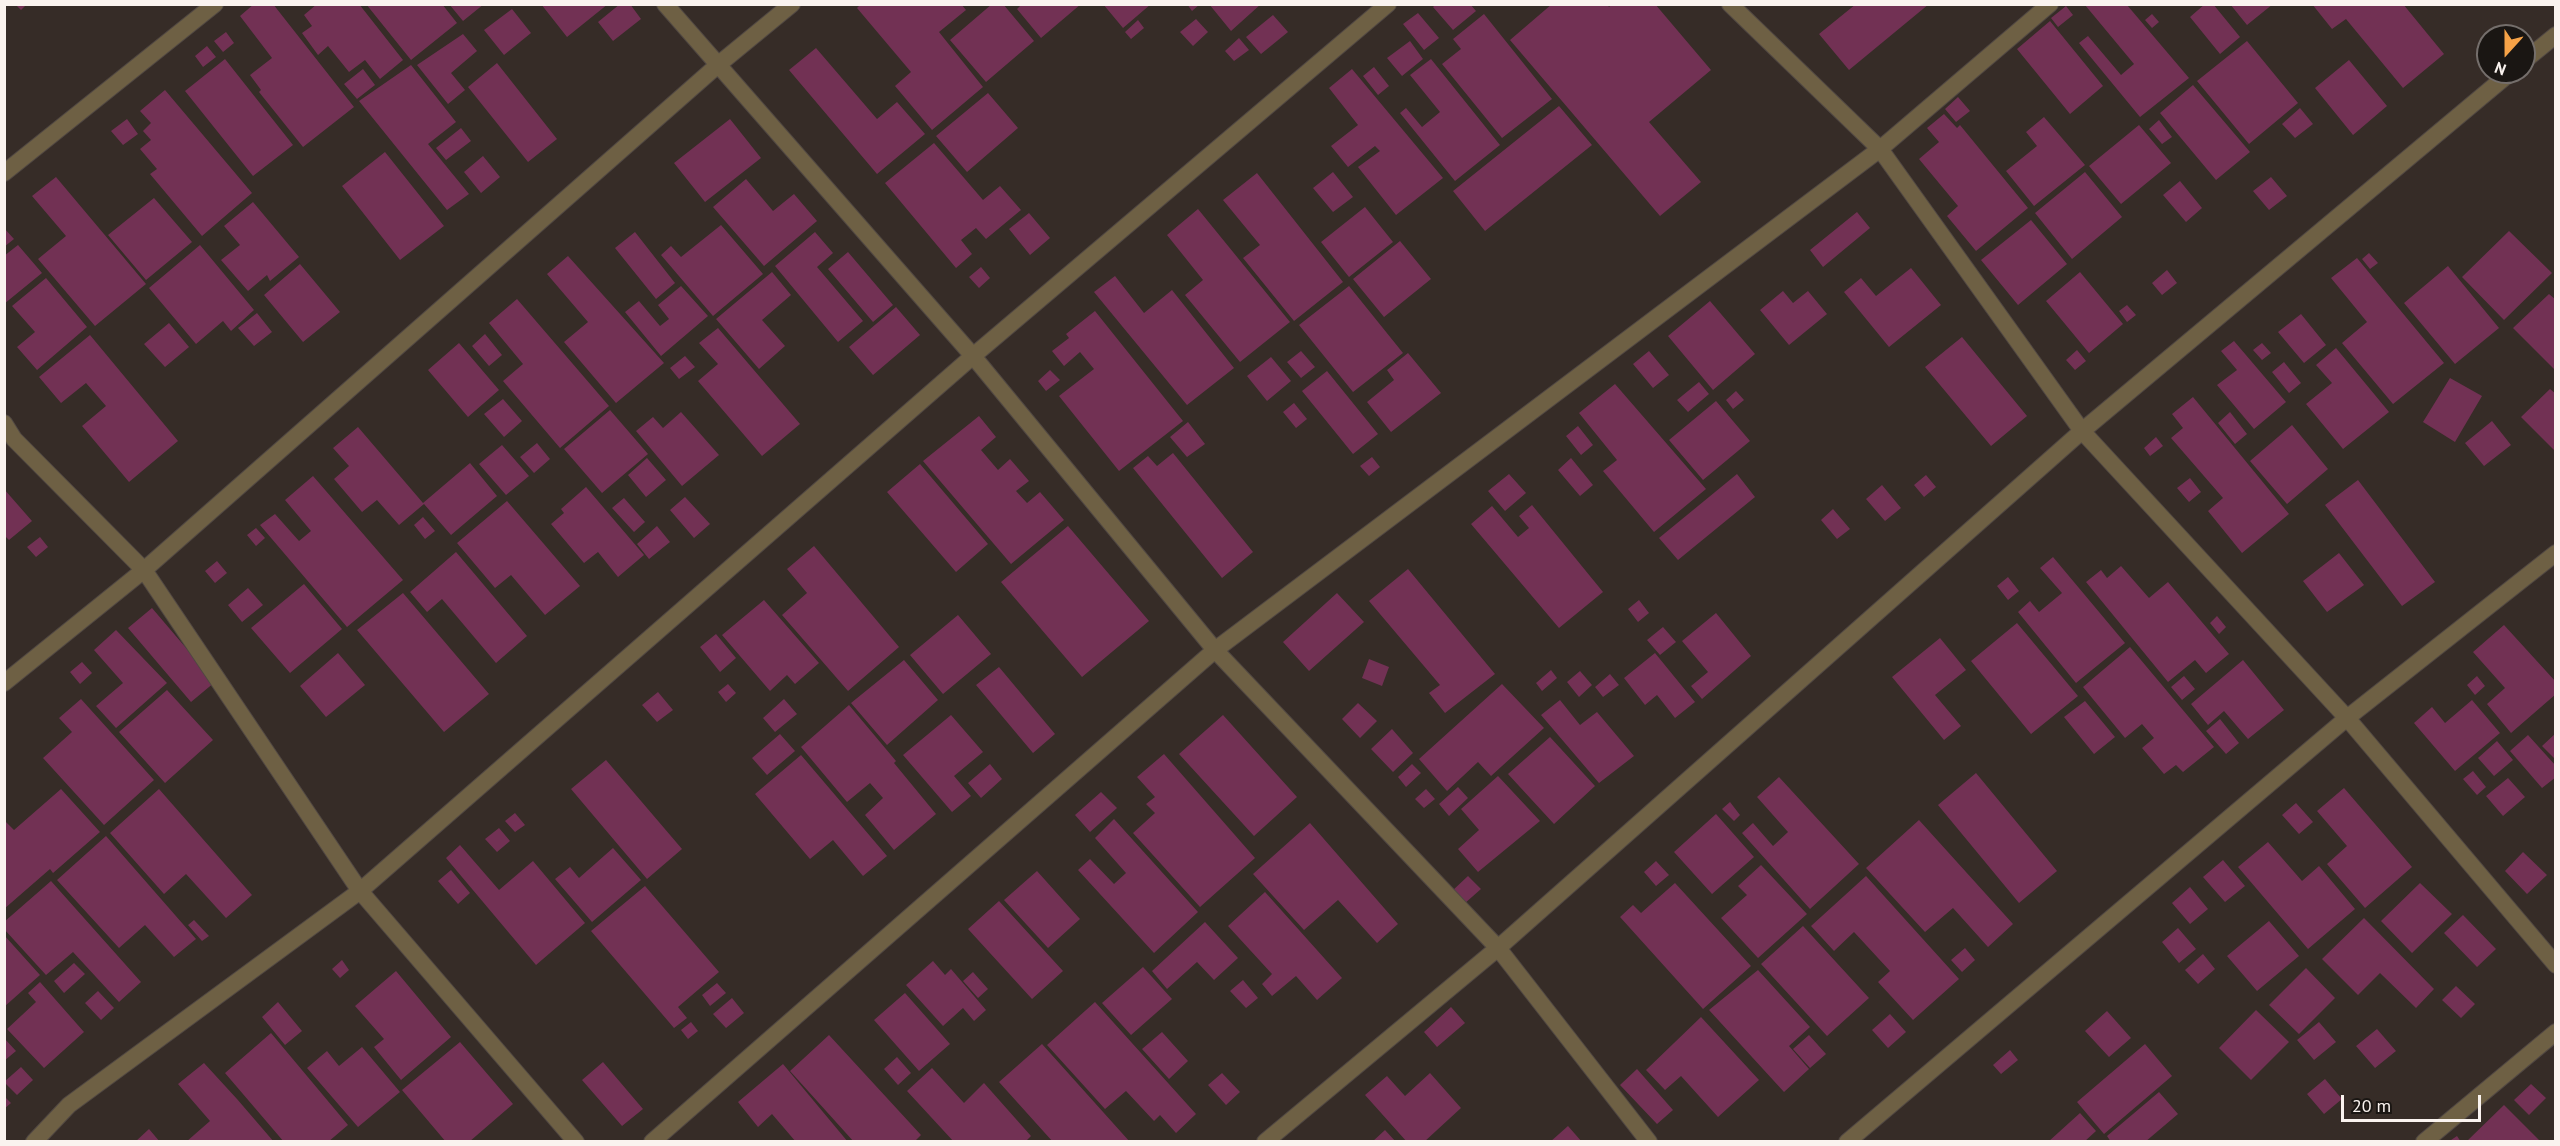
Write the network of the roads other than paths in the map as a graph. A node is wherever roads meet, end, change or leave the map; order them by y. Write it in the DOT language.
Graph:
graph roads {
  1 [pos="215,4"];
  2 [pos="665,4"];
  3 [pos="792,4"];
  4 [pos="1388,4"];
  5 [pos="1730,4"];
  6 [pos="2050,4"];
  7 [pos="2556,35"];
  8 [pos="2536,51"];
  9 [pos="719,64"];
  10 [pos="2497,84"];
  11 [pos="1880,149"];
  12 [pos="4,173"];
  13 [pos="973,356"];
  14 [pos="4,423"];
  15 [pos="2082,430"];
  16 [pos="2556,554"];
  17 [pos="144,570"];
  18 [pos="1215,650"];
  19 [pos="4,683"];
  20 [pos="2347,718"];
  21 [pos="360,891"];
  22 [pos="1498,948"];
  23 [pos="2556,965"];
  24 [pos="2556,1032"];
  25 [pos="34,1142"];
  26 [pos="576,1142"];
  27 [pos="652,1142"];
  28 [pos="1265,1142"];
  29 [pos="1649,1142"];
  30 [pos="1847,1142"];
  31 [pos="2424,1142"];
  1 -- 12 [label="street"];
  2 -- 9 [label="street"];
  3 -- 9 [label="street"];
  4 -- 13 [label="street"];
  5 -- 11 [label="street"];
  6 -- 11 [label="street"];
  7 -- 8 [label="street"];
  9 -- 13 [label="street"];
  9 -- 17 [label="street"];
  10 -- 15 [label="street"];
  11 -- 15 [label="street"];
  11 -- 18 [label="street"];
  13 -- 18 [label="street"];
  13 -- 21 [label="street"];
  14 -- 17 [label="street"];
  15 -- 20 [label="street"];
  15 -- 22 [label="street"];
  16 -- 20 [label="street"];
  17 -- 19 [label="street"];
  17 -- 21 [label="street"];
  18 -- 22 [label="street"];
  18 -- 27 [label="street"];
  20 -- 23 [label="street"];
  20 -- 30 [label="street"];
  21 -- 25 [label="street"];
  21 -- 26 [label="street"];
  22 -- 28 [label="street"];
  22 -- 29 [label="street"];
  24 -- 31 [label="street"];
}
